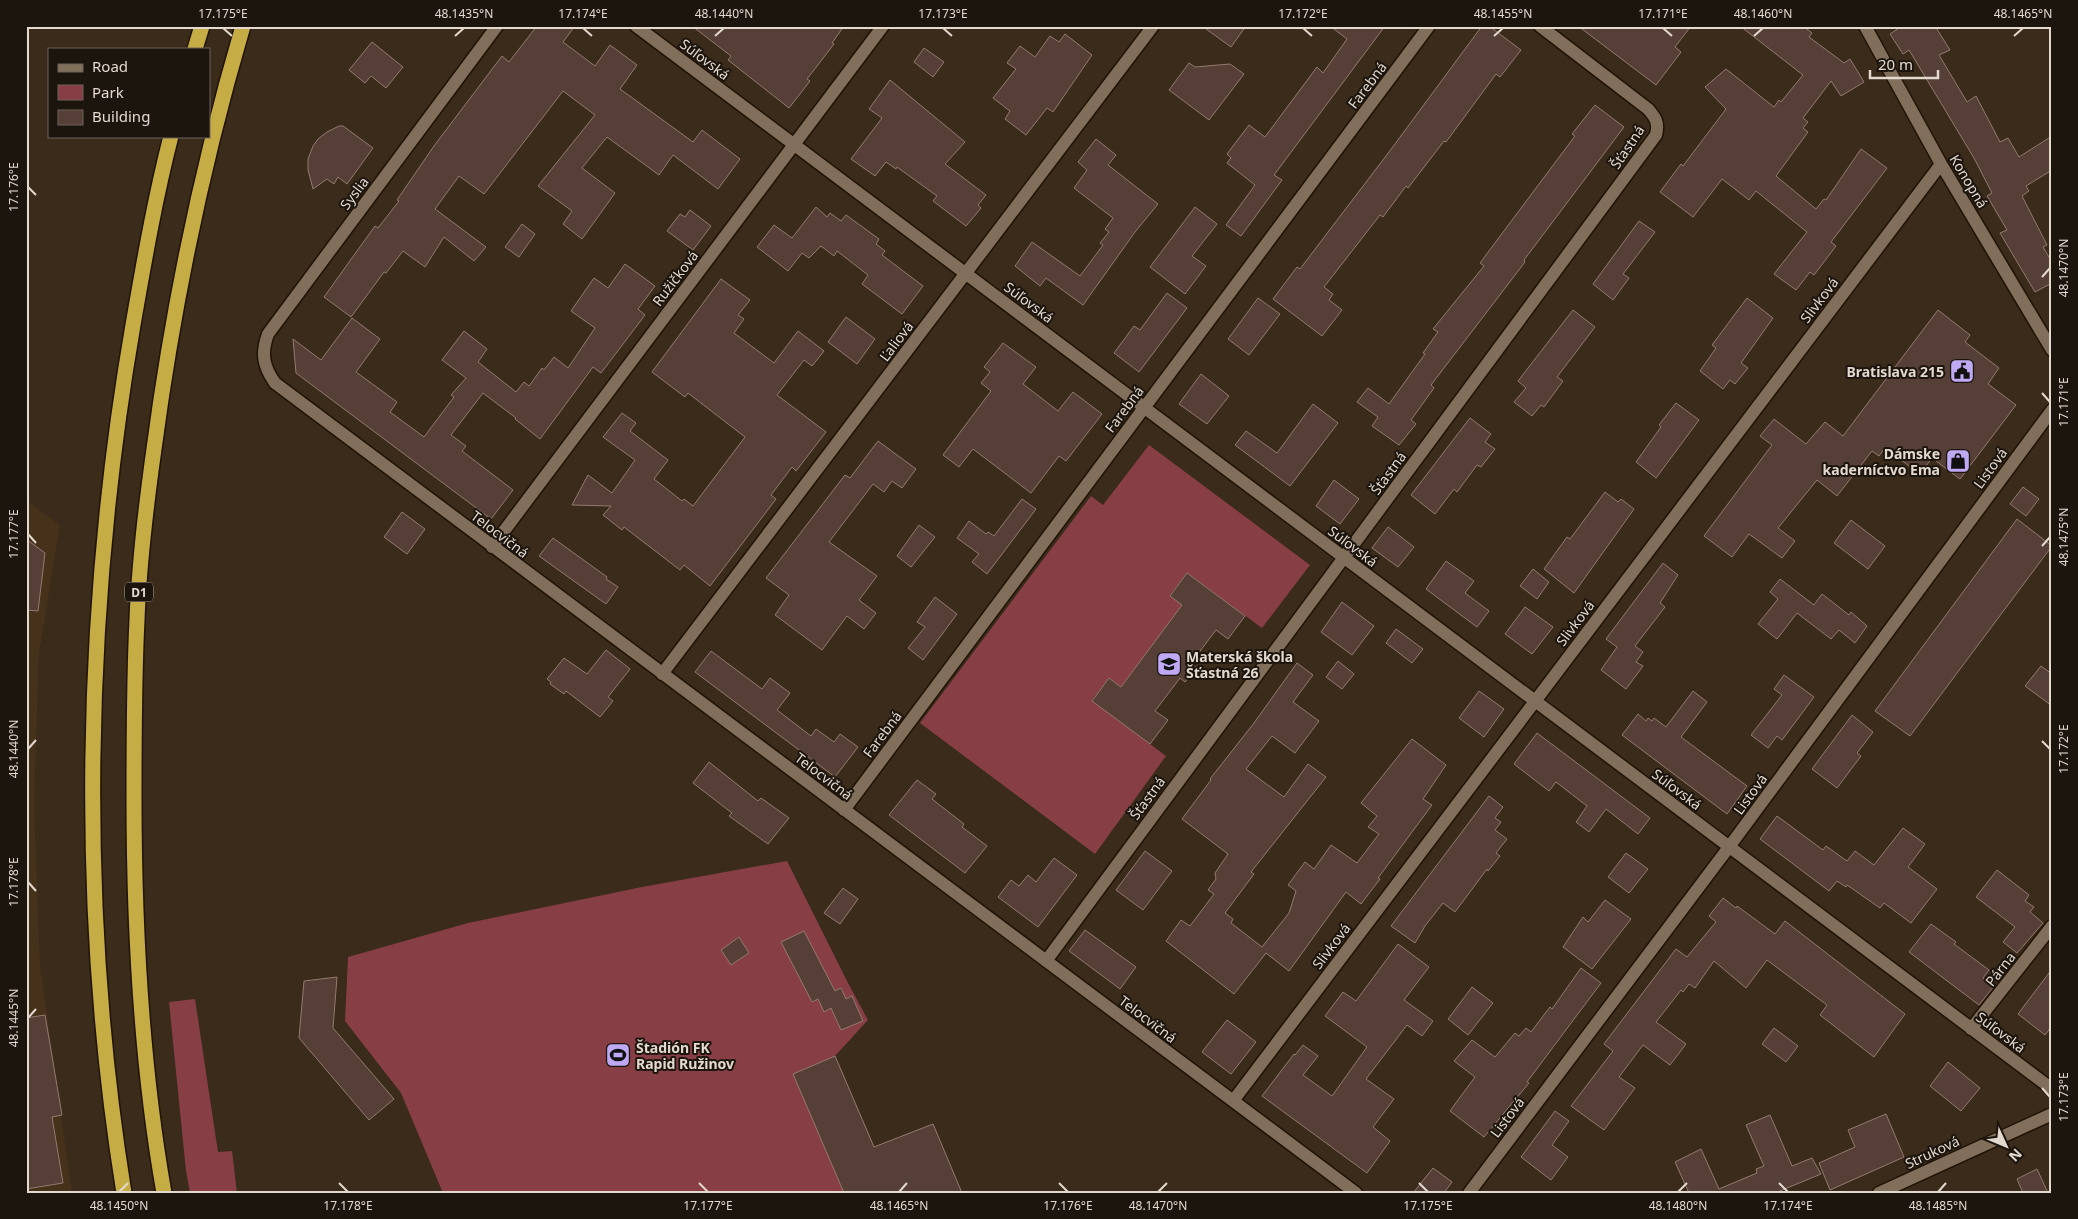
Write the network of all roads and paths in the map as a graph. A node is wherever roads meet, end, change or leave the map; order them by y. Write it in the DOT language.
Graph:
graph roads {
  1 [pos="202,26"];
  2 [pos="243,26"];
  3 [pos="496,26"];
  4 [pos="636,26"];
  5 [pos="883,26"];
  6 [pos="1153,26"];
  7 [pos="1429,26"];
  8 [pos="1540,26"];
  9 [pos="1864,26"];
  10 [pos="195,48"];
  11 [pos="170,138"];
  12 [pos="794,145"];
  13 [pos="1941,164"];
  14 [pos="966,274"];
  15 [pos="2052,350"];
  16 [pos="275,383"];
  17 [pos="1144,407"];
  18 [pos="2052,410"];
  19 [pos="492,547"];
  20 [pos="1344,558"];
  21 [pos="662,674"];
  22 [pos="1535,701"];
  23 [pos="844,810"];
  24 [pos="1729,847"];
  25 [pos="2052,926"];
  26 [pos="1046,961"];
  27 [pos="1972,1029"];
  28 [pos="2052,1089"];
  29 [pos="1233,1101"];
  30 [pos="2052,1114"];
  31 [pos="124,1193"];
  32 [pos="164,1193"];
  33 [pos="1356,1193"];
  34 [pos="1469,1193"];
  35 [pos="1878,1193"];
  1 -- 10 [label="highway"];
  2 -- 32 [label="highway, D1"];
  3 -- 16 [label="street, Syslia"];
  4 -- 12 [label="street, Súľovská"];
  5 -- 12 [label="street, Ružičková"];
  6 -- 14 [label="street, Ľaliová"];
  7 -- 17 [label="street, Farebná"];
  8 -- 20 [label="street, Šťastná"];
  9 -- 13 [label="street, Konopná"];
  11 -- 31 [label="highway"];
  12 -- 14 [label="street, Súľovská"];
  12 -- 19 [label="street, Ružičková"];
  13 -- 15 [label="street, Konopná"];
  13 -- 22 [label="street, Slivková"];
  14 -- 17 [label="street, Súľovská"];
  14 -- 21 [label="street, Ľaliová"];
  16 -- 19 [label="street, Telocvičná"];
  17 -- 20 [label="street, Súľovská"];
  17 -- 23 [label="street, Farebná"];
  18 -- 24 [label="street, Listová"];
  19 -- 21 [label="street, Telocvičná"];
  20 -- 22 [label="street, Súľovská"];
  20 -- 26 [label="street, Šťastná"];
  21 -- 23 [label="street, Telocvičná"];
  22 -- 24 [label="street, Súľovská"];
  22 -- 29 [label="street, Slivková"];
  23 -- 26 [label="street, Telocvičná"];
  24 -- 27 [label="street, Súľovská"];
  24 -- 34 [label="street, Listová"];
  25 -- 27 [label="street, Párna"];
  26 -- 29 [label="street, Telocvičná"];
  27 -- 28 [label="street, Súľovská"];
  29 -- 33 [label="street, Telocvičná"];
  30 -- 35 [label="street, Struková"];
}
